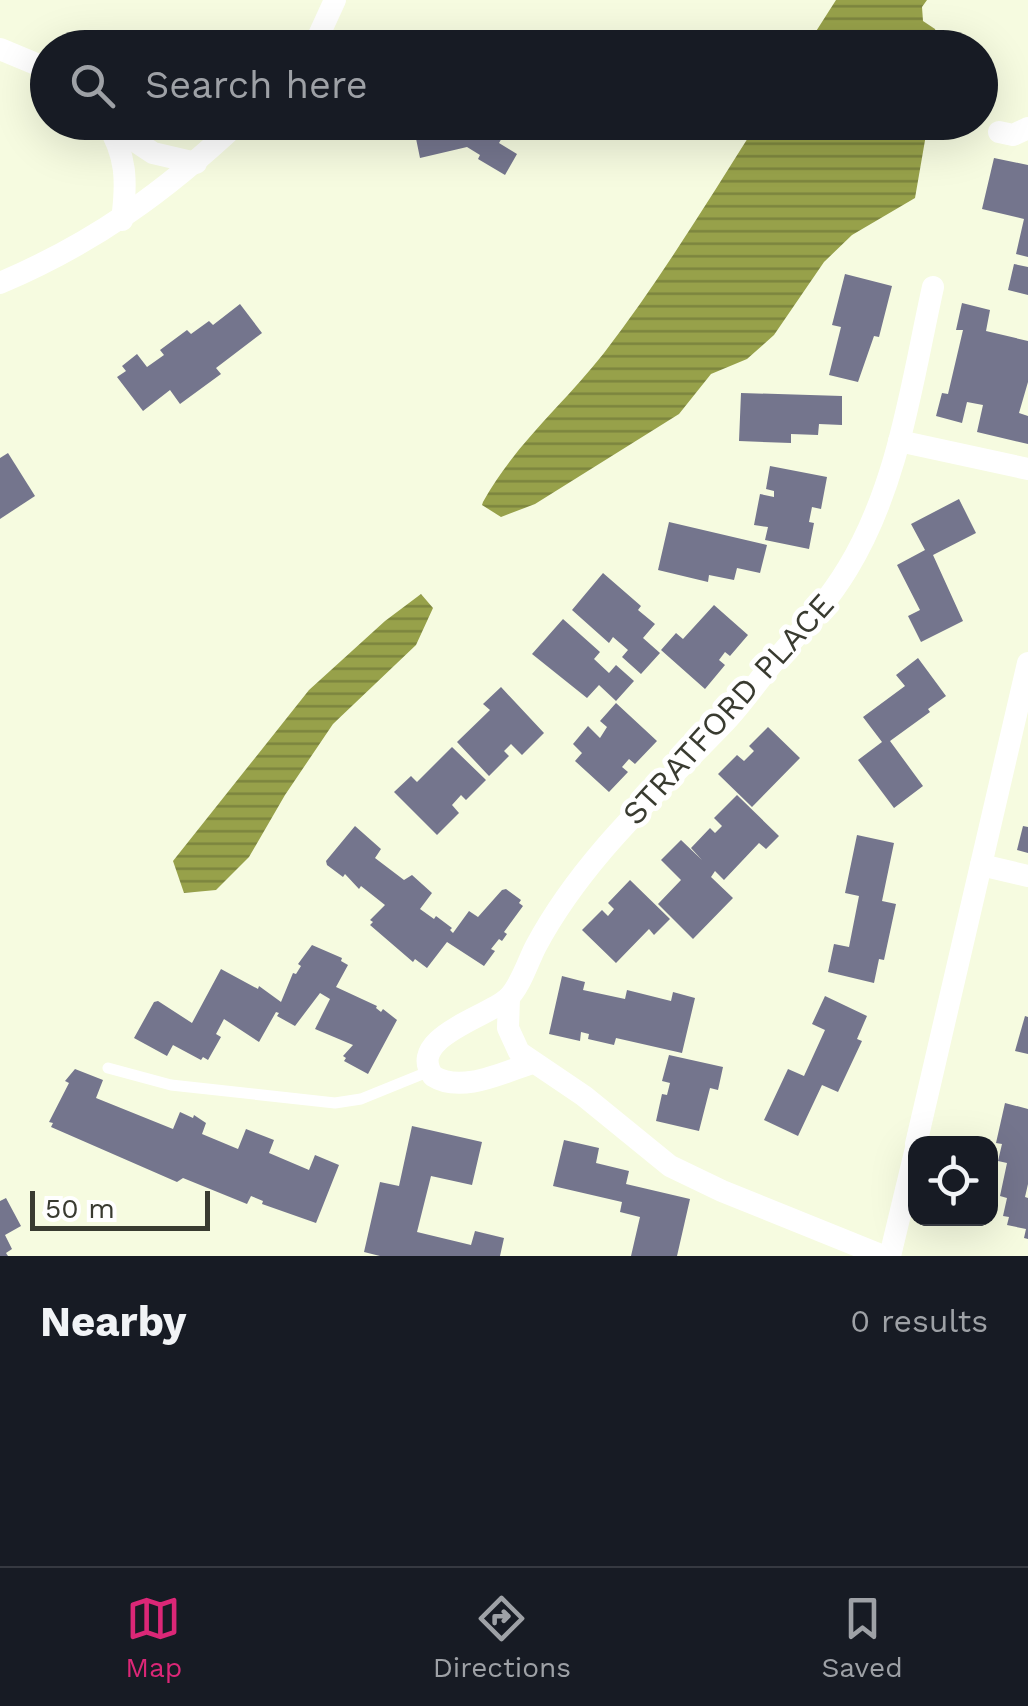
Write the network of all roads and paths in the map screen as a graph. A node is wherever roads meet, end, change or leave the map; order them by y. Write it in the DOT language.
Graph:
graph roads {
  1 [pos="335,0"];
  2 [pos="321,30"];
  3 [pos="0,49"];
  4 [pos="30,61"];
  5 [pos="1028,128"];
  6 [pos="999,132"];
  7 [pos="116,140"];
  8 [pos="133,140"];
  9 [pos="221,140"];
  10 [pos="196,163"];
  11 [pos="122,220"];
  12 [pos="0,284"];
  13 [pos="932,287"];
  14 [pos="899,440"];
  15 [pos="1028,469"];
  16 [pos="1028,663"];
  17 [pos="981,865"];
  18 [pos="1028,876"];
  19 [pos="509,998"];
  20 [pos="532,1063"];
  21 [pos="108,1068"];
  22 [pos="430,1071"];
  23 [pos="918,1136"];
  24 [pos="908,1175"];
  25 [pos="886,1256"];
  1 -- 2 [label="street"];
  3 -- 4 [label="street"];
  5 -- 6 [label="street"];
  7 -- 11 [label="street"];
  8 -- 10 [label="street"];
  9 -- 10 [label="street"];
  10 -- 11 [label="street"];
  11 -- 12 [label="street"];
  13 -- 14 [label="street, STRATFORD PLACE"];
  14 -- 15 [label="street"];
  14 -- 19 [label="street, STRATFORD PLACE"];
  16 -- 17 [label="street"];
  17 -- 18 [label="street"];
  17 -- 23 [label="street"];
  19 -- 20 [label="street"];
  19 -- 22 [label="street"];
  20 -- 22 [label="street"];
  20 -- 25 [label="street"];
  21 -- 22 [label="lane"];
  24 -- 25 [label="street"];
}
